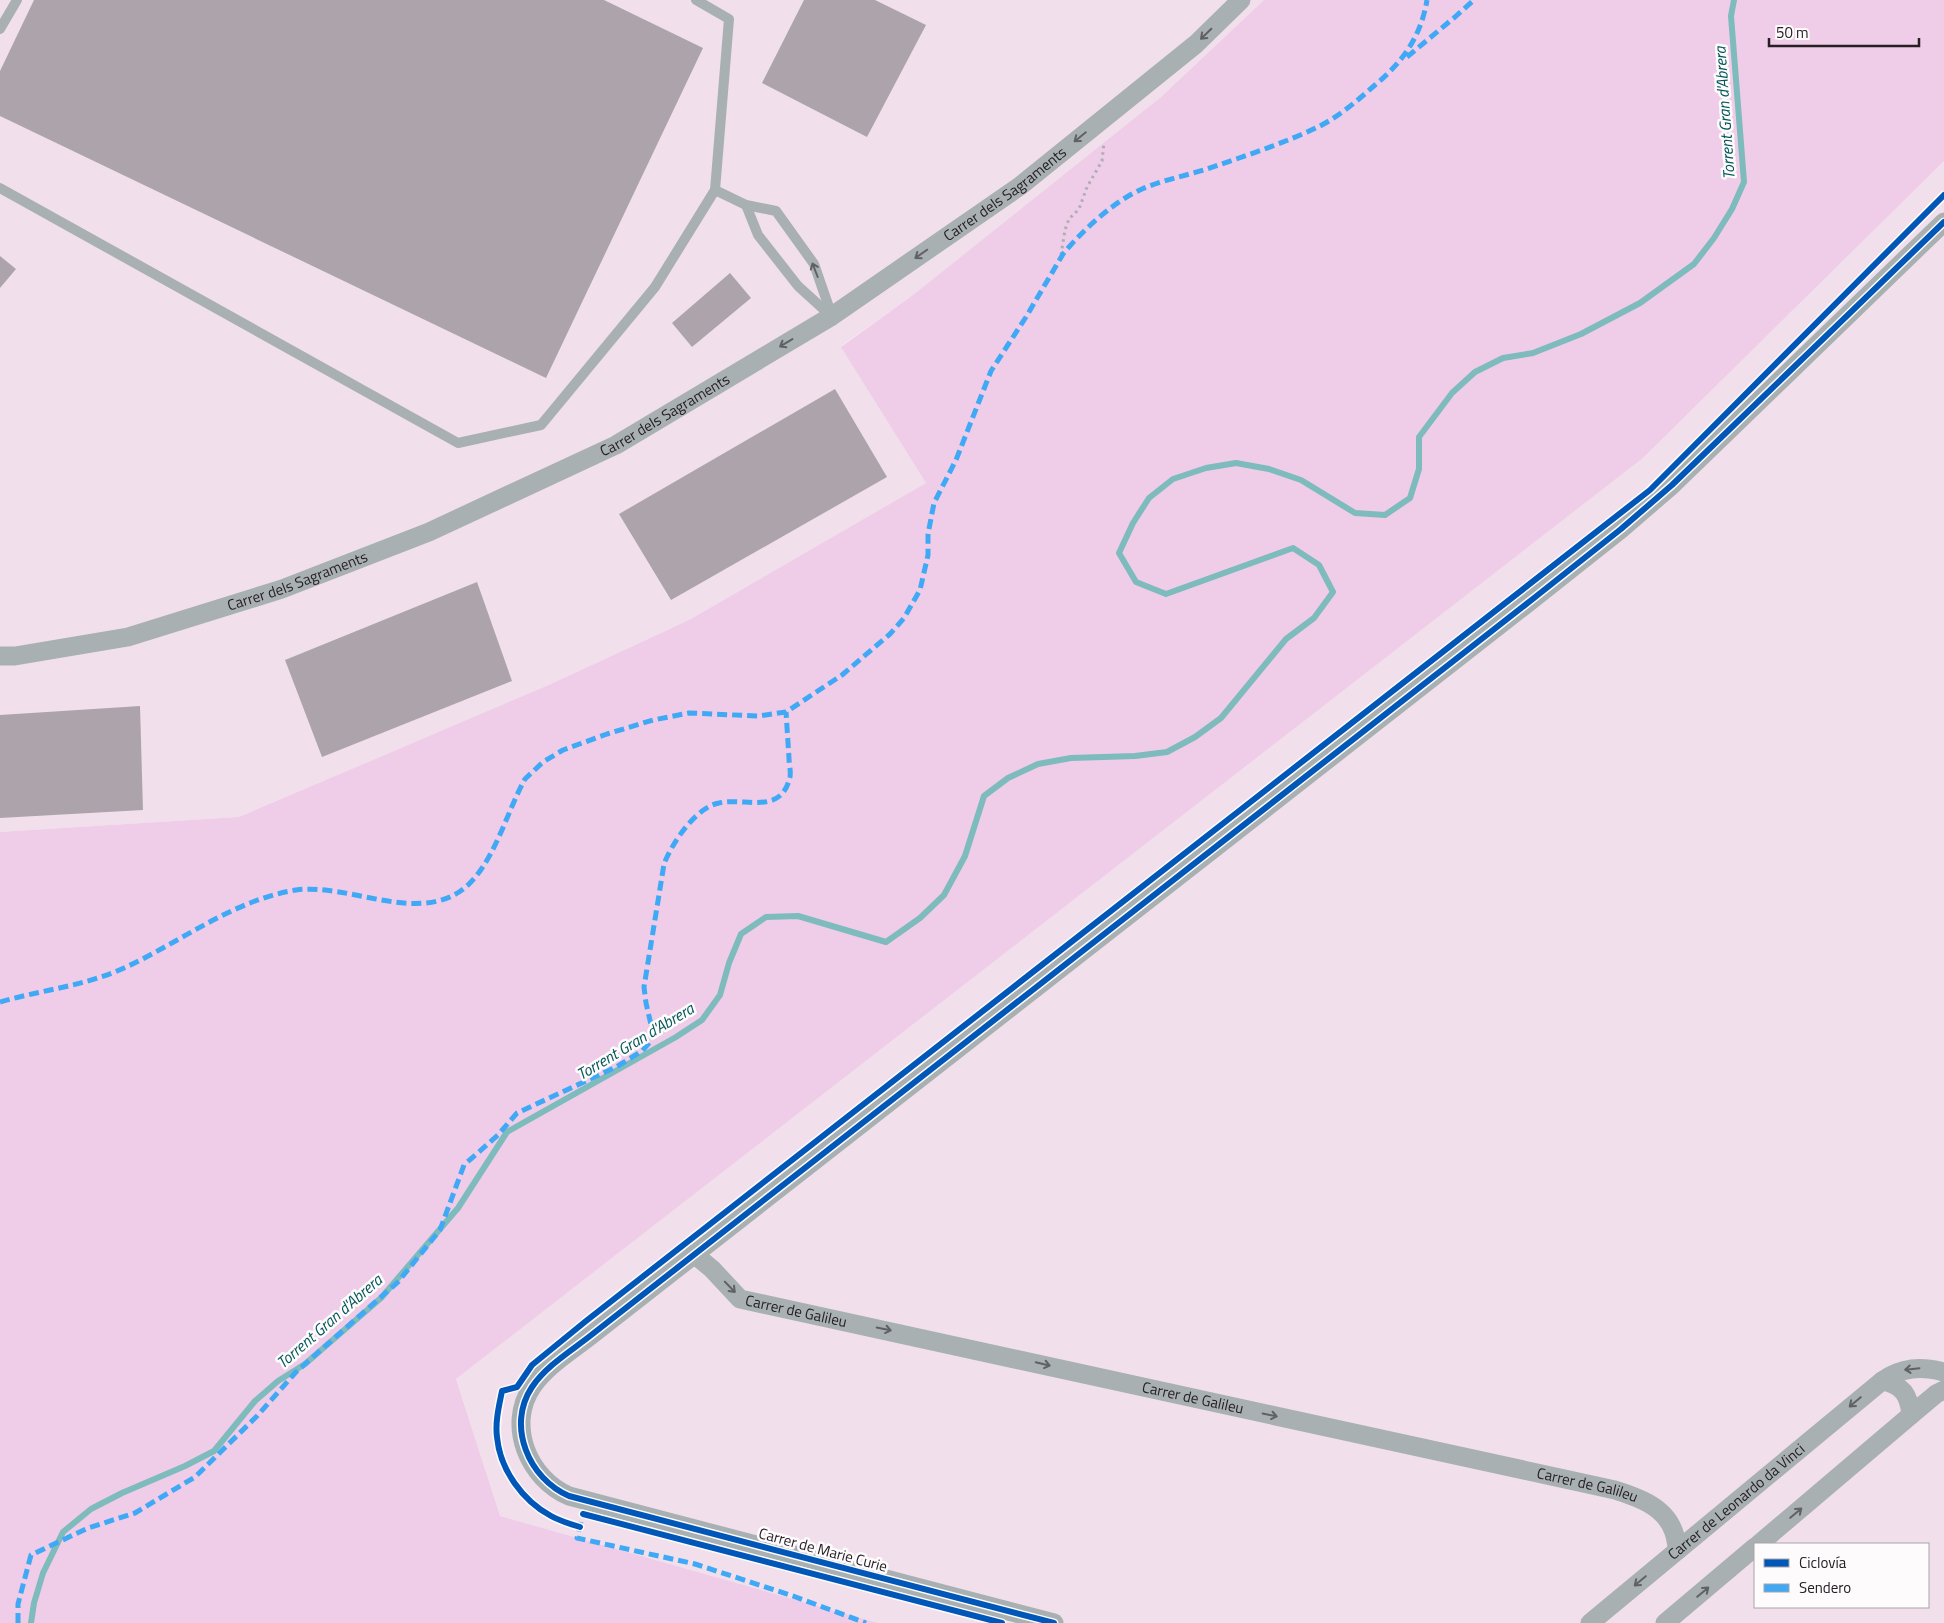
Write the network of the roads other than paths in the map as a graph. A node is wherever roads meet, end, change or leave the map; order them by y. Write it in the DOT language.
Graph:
graph roads {
  1 [pos="17,0"];
  2 [pos="696,0"];
  3 [pos="1241,0"];
  4 [pos="0,29"];
  5 [pos="0,188"];
  6 [pos="715,190"];
  7 [pos="746,205"];
  8 [pos="1944,222"];
  9 [pos="832,316"];
  10 [pos="0,656"];
  11 [pos="694,1254"];
  12 [pos="1944,1372"];
  13 [pos="1882,1381"];
  14 [pos="1944,1390"];
  15 [pos="1911,1415"];
  16 [pos="1760,1543"];
  17 [pos="1754,1548"];
  18 [pos="1678,1550"];
  19 [pos="1054,1623"];
  20 [pos="1590,1623"];
  21 [pos="1666,1623"];
  1 -- 4 [label="lane"];
  2 -- 6 [label="lane"];
  3 -- 9 [label="street, Carrer dels Sagraments, one-way"];
  5 -- 6 [label="lane"];
  6 -- 7 [label="lane"];
  7 -- 9 [label="lane"];
  9 -- 7 [label="lane, one-way"];
  8 -- 11 [label="street, Carrer de Marie Curie"];
  9 -- 10 [label="street, Carrer dels Sagraments, one-way"];
  11 -- 18 [label="street, Carrer de Galileu, one-way"];
  11 -- 19 [label="street, Carrer de Marie Curie"];
  12 -- 13 [label="street, Carrer de Leonardo da Vinci, one-way"];
  13 -- 15 [label="street"];
  13 -- 18 [label="street, Carrer de Leonardo da Vinci, one-way"];
  14 -- 15 [label="street"];
  16 -- 15 [label="street, one-way"];
  21 -- 17 [label="street, one-way"];
  18 -- 20 [label="street, Carrer de Leonardo da Vinci, one-way"];
}
